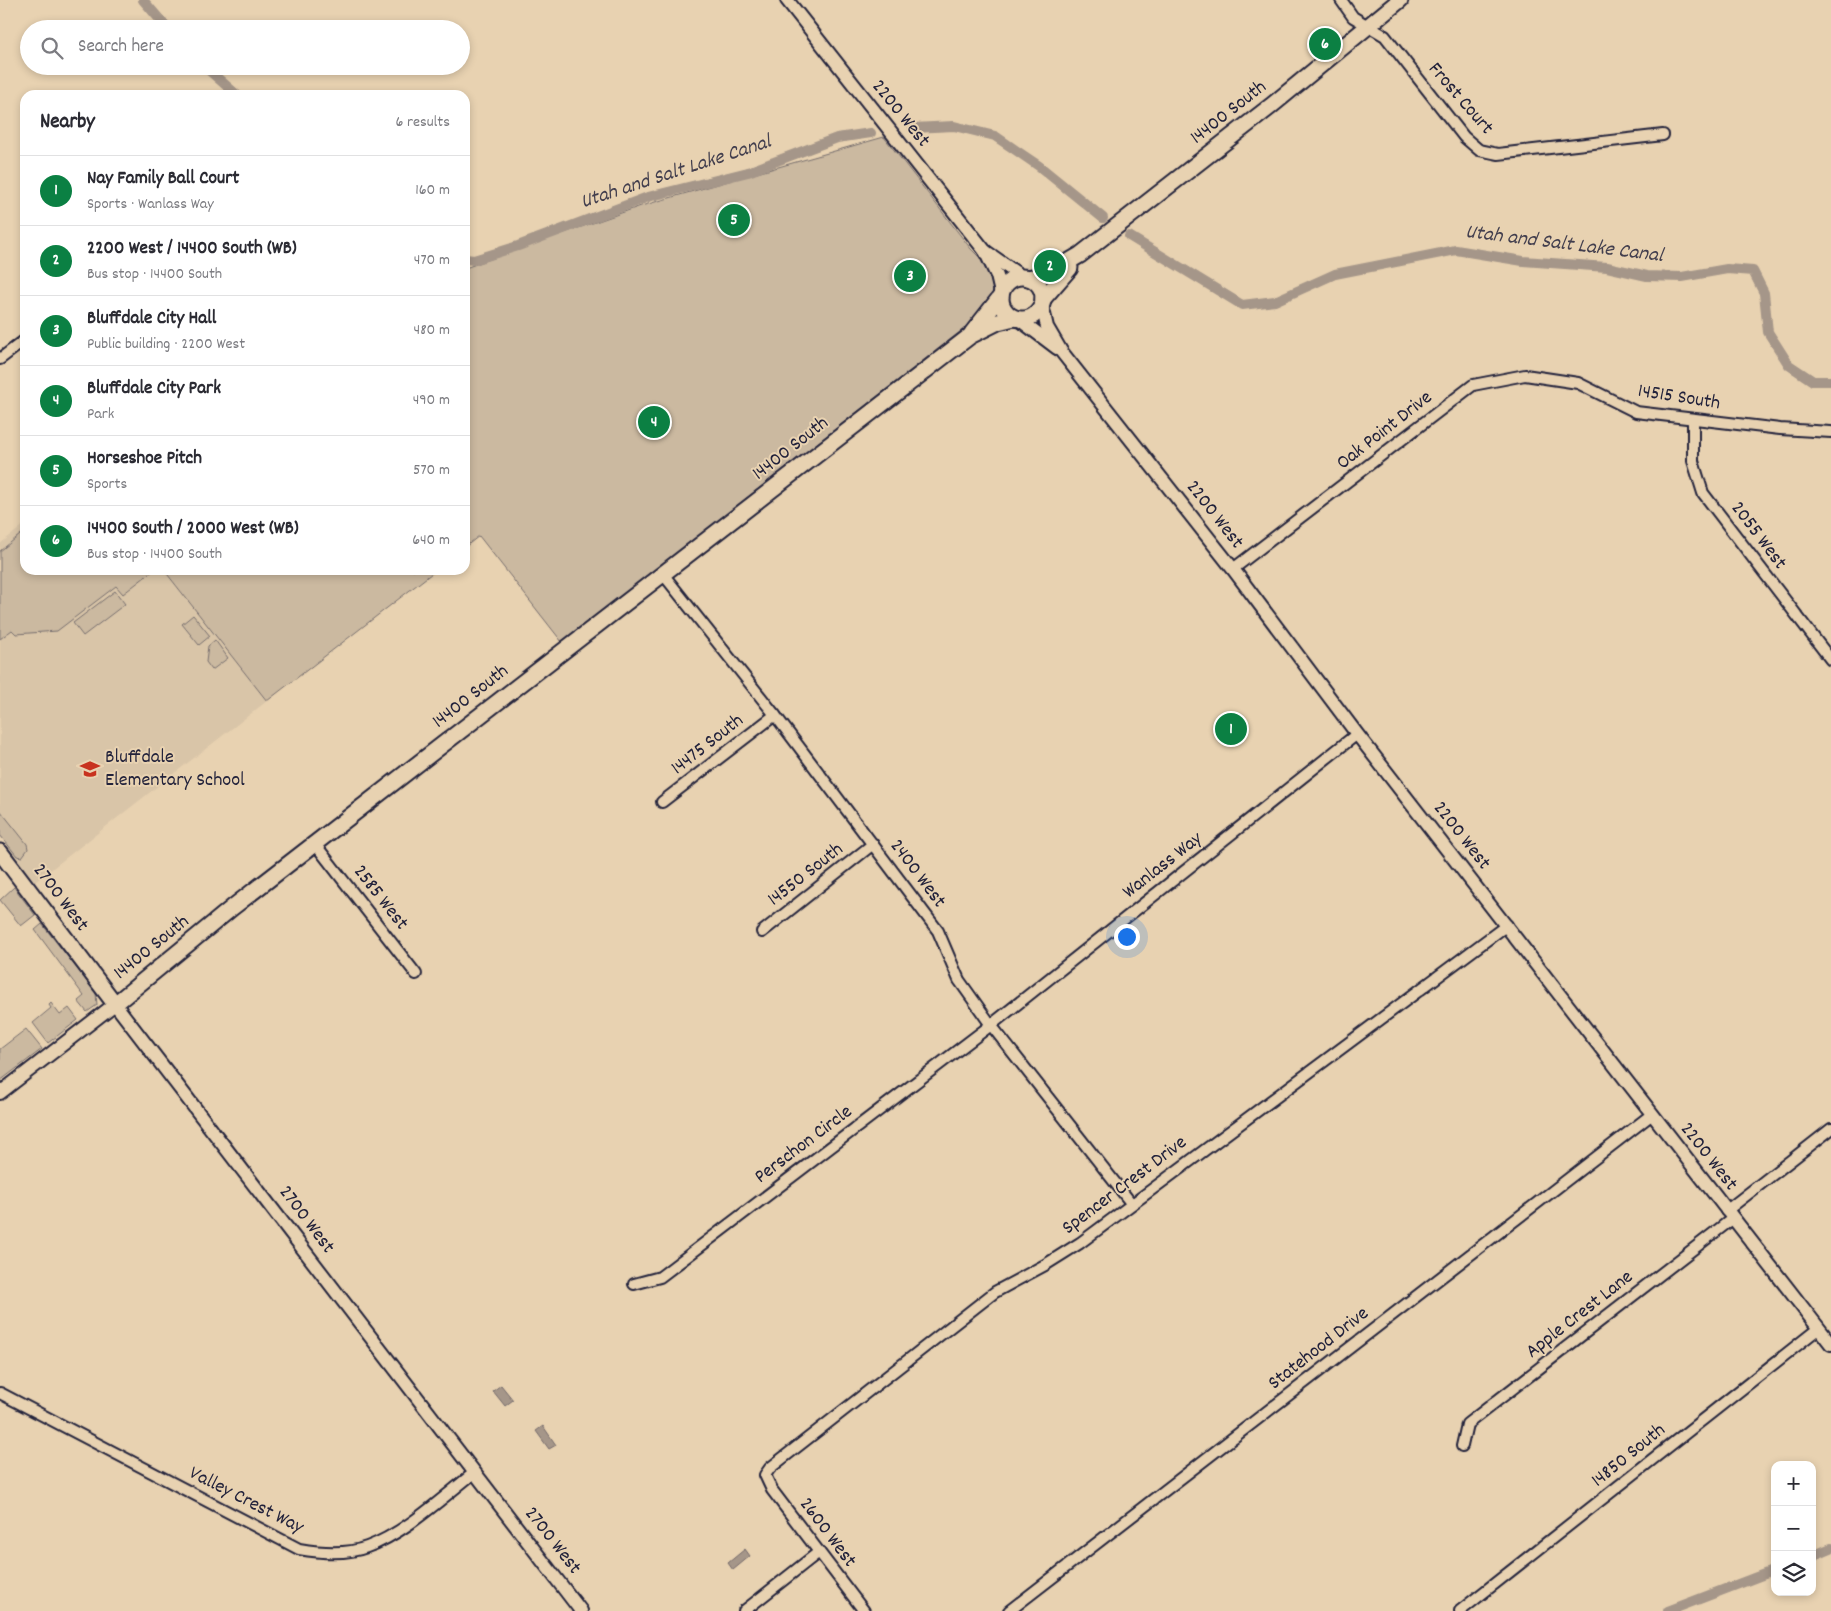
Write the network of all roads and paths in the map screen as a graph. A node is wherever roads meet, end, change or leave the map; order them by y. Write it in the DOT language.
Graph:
graph roads {
  1 [pos="1340,0"];
  2 [pos="1400,0"];
  3 [pos="791,1"];
  4 [pos="1368,26"];
  5 [pos="1663,136"];
  6 [pos="984,251"];
  7 [pos="1080,255"];
  8 [pos="1025,277"];
  9 [pos="1001,295"];
  10 [pos="1043,302"];
  11 [pos="1017,319"];
  12 [pos="970,336"];
  13 [pos="20,343"];
  14 [pos="1061,351"];
  15 [pos="1,356"];
  16 [pos="1578,383"];
  17 [pos="1693,419"];
  18 [pos="1831,432"];
  19 [pos="1233,569"];
  20 [pos="663,574"];
  21 [pos="1831,660"];
  22 [pos="775,715"];
  23 [pos="1357,734"];
  24 [pos="662,802"];
  25 [pos="315,844"];
  26 [pos="873,844"];
  27 [pos="0,852"];
  28 [pos="1506,925"];
  29 [pos="762,932"];
  30 [pos="416,974"];
  31 [pos="115,1004"];
  32 [pos="991,1025"];
  33 [pos="0,1093"];
  34 [pos="1651,1115"];
  35 [pos="1831,1130"];
  36 [pos="1130,1204"];
  37 [pos="1729,1215"];
  38 [pos="634,1284"];
  39 [pos="1819,1328"];
  40 [pos="1831,1344"];
  41 [pos="0,1392"];
  42 [pos="1462,1446"];
  43 [pos="474,1473"];
  44 [pos="765,1474"];
  45 [pos="820,1552"];
  46 [pos="581,1611"];
  47 [pos="744,1611"];
  48 [pos="864,1611"];
  49 [pos="1009,1611"];
  50 [pos="1460,1611"];
  1 -- 4 [label="street, Frost Court"];
  2 -- 4 [label="main road, 14400 South"];
  3 -- 6 [label="street, 2200 West"];
  4 -- 5 [label="street, Frost Court"];
  4 -- 7 [label="main road, 14400 South"];
  6 -- 8 [label="street, 2200 West"];
  6 -- 9 [label="street, 2200 West"];
  7 -- 8 [label="main road, 14400 South"];
  7 -- 10 [label="main road, 14400 South"];
  8 -- 9 [label="main road"];
  8 -- 10 [label="main road"];
  9 -- 11 [label="main road"];
  9 -- 12 [label="main road, 14400 South"];
  10 -- 11 [label="main road"];
  10 -- 14 [label="street, 2200 West"];
  11 -- 12 [label="main road, 14400 South"];
  11 -- 14 [label="street, 2200 West"];
  12 -- 20 [label="main road, 14400 South"];
  13 -- 15 [label="street"];
  14 -- 19 [label="street, 2200 West"];
  16 -- 17 [label="street, 14515 South"];
  16 -- 19 [label="street, Oak Point Drive"];
  17 -- 18 [label="street, 14515 South"];
  17 -- 21 [label="street, 2055 West"];
  19 -- 23 [label="street, 2200 West"];
  20 -- 22 [label="street, 2400 West"];
  20 -- 25 [label="main road, 14400 South"];
  22 -- 24 [label="street, 14475 South"];
  22 -- 26 [label="street, 2400 West"];
  23 -- 28 [label="street, 2200 West"];
  23 -- 32 [label="street, Wanlass Way"];
  25 -- 30 [label="street, 2585 West"];
  25 -- 31 [label="main road, 14400 South"];
  26 -- 29 [label="street, 14550 South"];
  26 -- 32 [label="street, 2400 West"];
  27 -- 31 [label="main road, 2700 West"];
  28 -- 34 [label="street, 2200 West"];
  28 -- 36 [label="street, Spencer Crest Drive"];
  31 -- 33 [label="street, 14400 South"];
  31 -- 43 [label="street, 2700 West"];
  32 -- 36 [label="street, 2400 West"];
  32 -- 38 [label="street, Perschon Circle"];
  34 -- 37 [label="street, 2200 West"];
  34 -- 49 [label="street, Statehood Drive"];
  35 -- 37 [label="street, Apple Crest Lane"];
  36 -- 44 [label="street, Spencer Crest Drive"];
  37 -- 39 [label="street, 2200 West"];
  37 -- 42 [label="street, Apple Crest Lane"];
  39 -- 40 [label="street, 2200 West"];
  39 -- 50 [label="street, 14850 South"];
  41 -- 43 [label="street, Valley Crest Way"];
  43 -- 46 [label="street, 2700 West"];
  44 -- 45 [label="street, 2600 West"];
  45 -- 47 [label="street"];
  45 -- 48 [label="street, 2600 West"];
}
